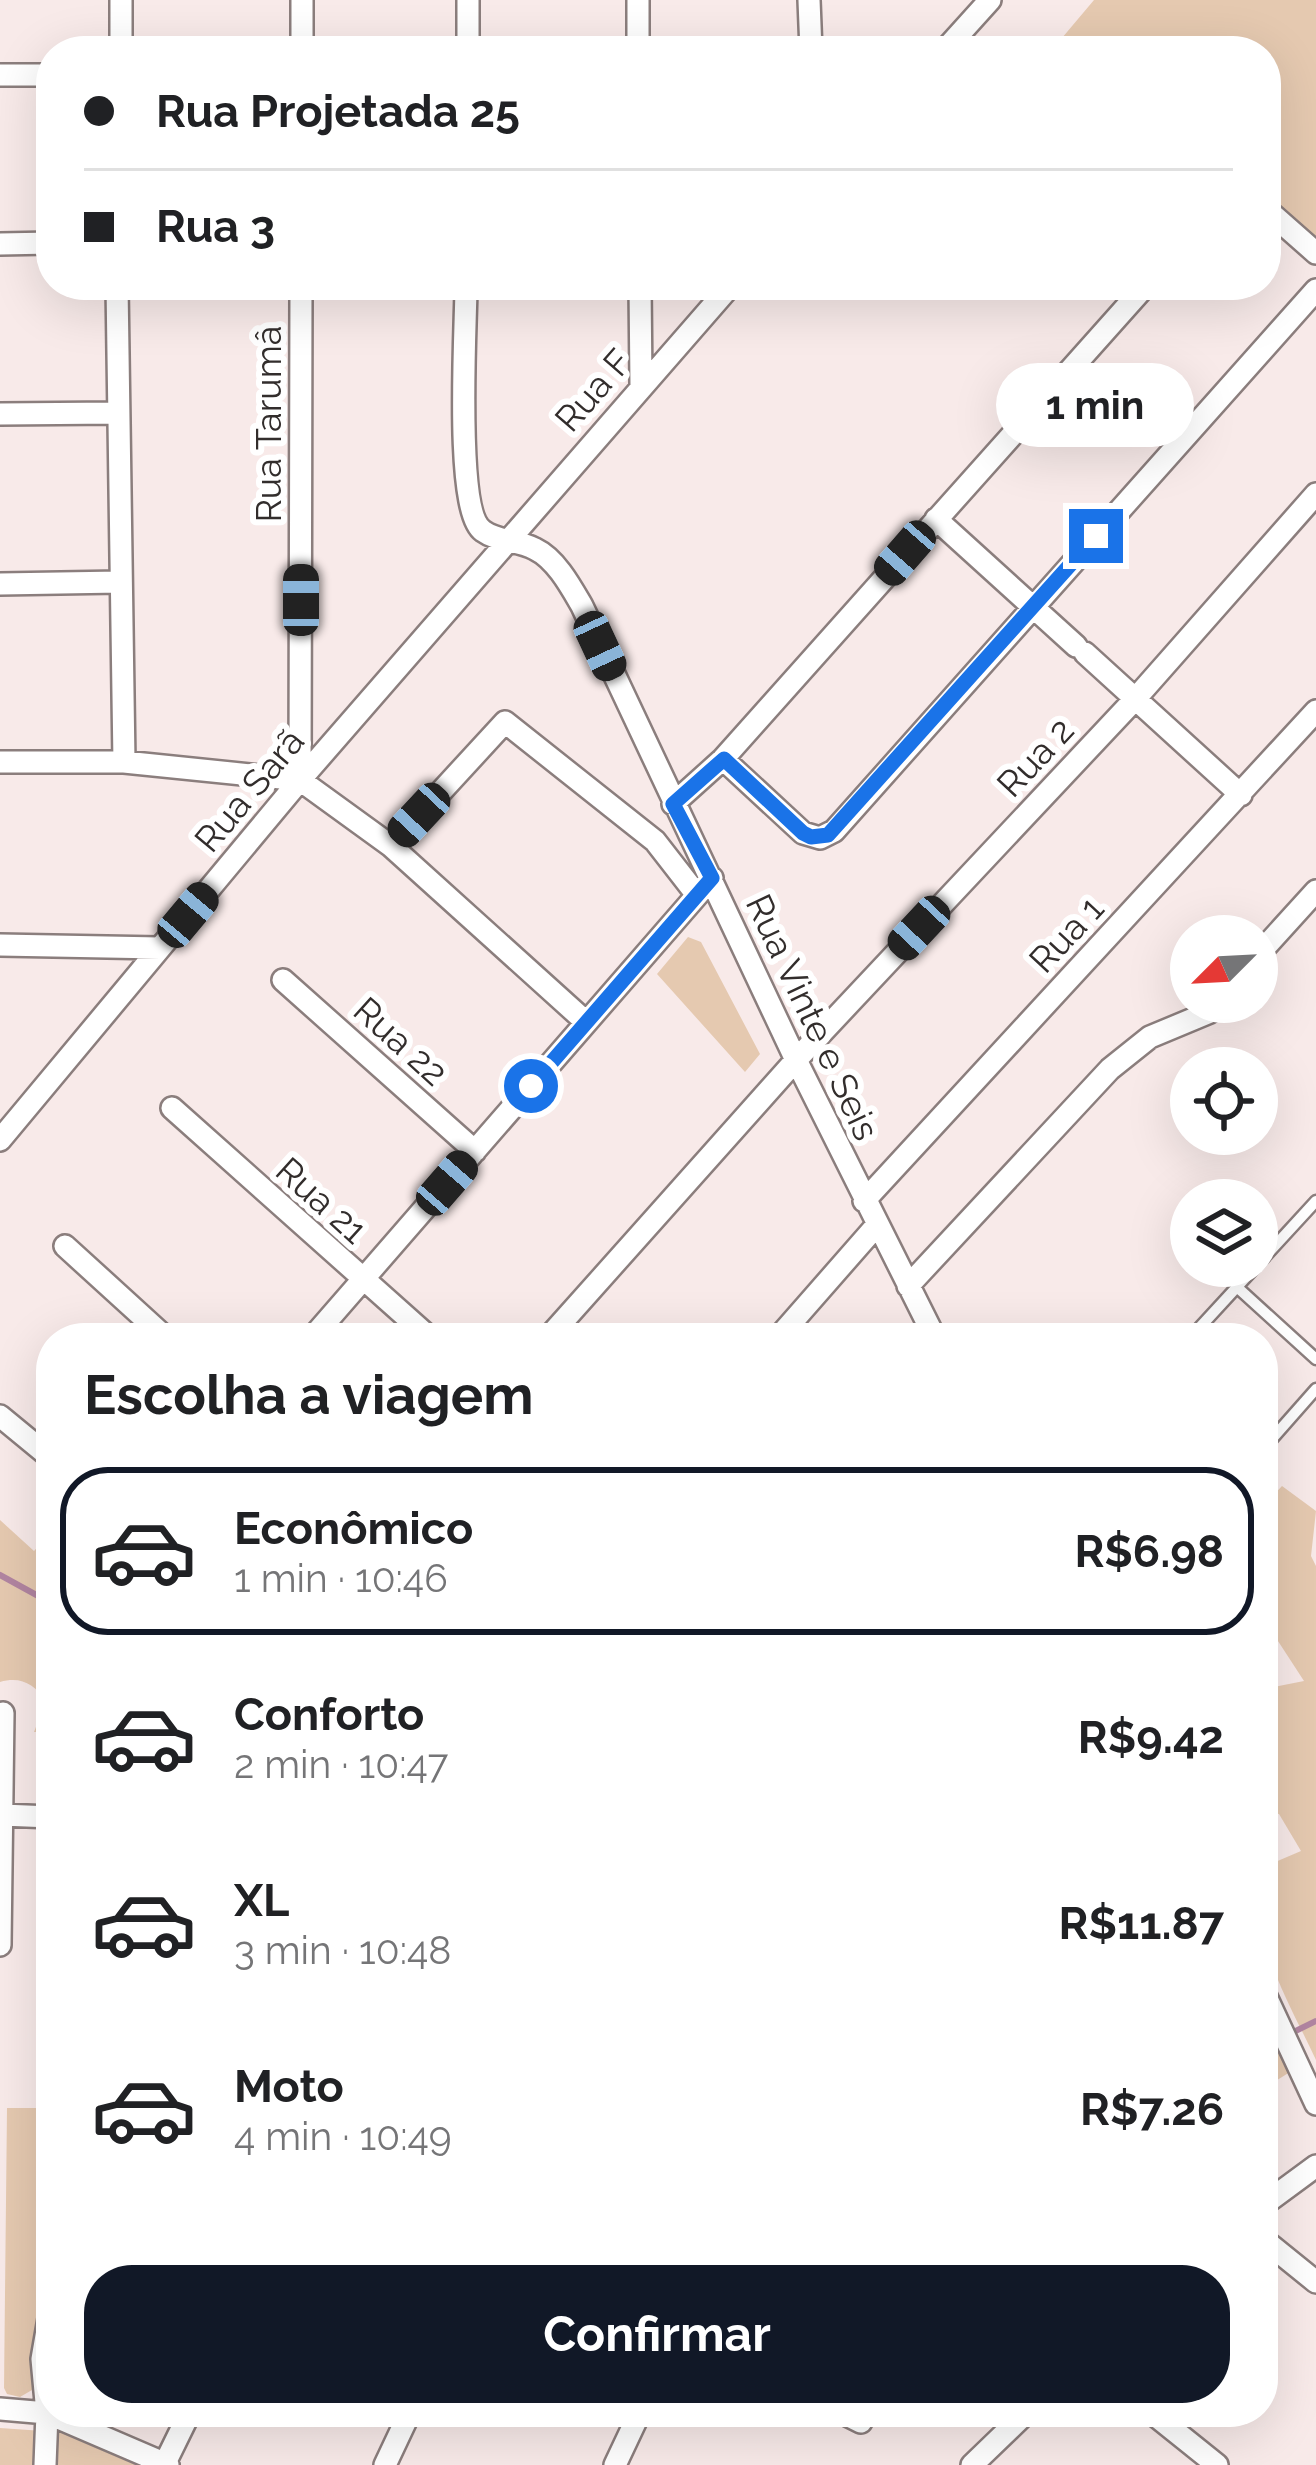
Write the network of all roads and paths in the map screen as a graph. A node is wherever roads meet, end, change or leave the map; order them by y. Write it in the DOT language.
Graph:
graph roads {
  1 [pos="121,0"];
  2 [pos="302,0"];
  3 [pos="468,0"];
  4 [pos="638,0"];
  5 [pos="809,0"];
  6 [pos="990,0"];
  7 [pos="121,36"];
  8 [pos="302,36"];
  9 [pos="468,36"];
  10 [pos="638,36"];
  11 [pos="810,36"];
  12 [pos="958,36"];
  13 [pos="0,75"];
  14 [pos="36,75"];
  15 [pos="1281,222"];
  16 [pos="0,244"];
  17 [pos="36,244"];
  18 [pos="1316,253"];
  19 [pos="1316,290"];
  20 [pos="117,300"];
  21 [pos="301,300"];
  22 [pos="466,300"];
  23 [pos="640,300"];
  24 [pos="718,300"];
  25 [pos="1133,300"];
  26 [pos="641,385"];
  27 [pos="116,413"];
  28 [pos="0,414"];
  29 [pos="1316,494"];
  30 [pos="936,519"];
  31 [pos="506,541"];
  32 [pos="120,582"];
  33 [pos="0,584"];
  34 [pos="1033,607"];
  35 [pos="1136,698"];
  36 [pos="1316,711"];
  37 [pos="724,759"];
  38 [pos="0,762"];
  39 [pos="124,762"];
  40 [pos="300,780"];
  41 [pos="1241,795"];
  42 [pos="673,804"];
  43 [pos="391,846"];
  44 [pos="704,886"];
  45 [pos="1316,892"];
  46 [pos="1278,933"];
  47 [pos="0,945"];
  48 [pos="160,948"];
  49 [pos="284,980"];
  50 [pos="586,1022"];
  51 [pos="1184,1023"];
  52 [pos="796,1060"];
  53 [pos="172,1108"];
  54 [pos="10,1115"];
  55 [pos="0,1140"];
  56 [pos="475,1151"];
  57 [pos="863,1201"];
  58 [pos="1316,1202"];
  59 [pos="877,1225"];
  60 [pos="64,1246"];
  61 [pos="362,1280"];
  62 [pos="908,1286"];
  63 [pos="1238,1288"];
  64 [pos="149,1323"];
  65 [pos="325,1323"];
  66 [pos="412,1323"];
  67 [pos="561,1323"];
  68 [pos="791,1323"];
  69 [pos="927,1323"];
  70 [pos="1204,1323"];
  71 [pos="1276,1323"];
  72 [pos="1278,1324"];
  73 [pos="1316,1359"];
  74 [pos="1316,1389"];
  75 [pos="0,1416"];
  76 [pos="1278,1432"];
  77 [pos="36,1446"];
  78 [pos="3,1713"];
  79 [pos="2,1815"];
  80 [pos="36,1816"];
  81 [pos="0,1945"];
  82 [pos="1278,2019"];
  83 [pos="1316,2104"];
  84 [pos="1316,2166"];
  85 [pos="1278,2193"];
  86 [pos="1278,2251"];
  87 [pos="1316,2282"];
  88 [pos="0,2409"];
  89 [pos="36,2412"];
  90 [pos="46,2427"];
  91 [pos="80,2427"];
  92 [pos="183,2427"];
  93 [pos="403,2427"];
  94 [pos="633,2427"];
  95 [pos="1011,2427"];
  96 [pos="1169,2427"];
  97 [pos="167,2464"];
  98 [pos="45,2465"];
  99 [pos="385,2465"];
  100 [pos="615,2465"];
  101 [pos="972,2465"];
  102 [pos="1216,2465"];
  1 -- 7 [label="street"];
  2 -- 8 [label="street"];
  3 -- 9 [label="street"];
  4 -- 10 [label="street"];
  5 -- 11 [label="street"];
  6 -- 12 [label="street"];
  13 -- 14 [label="street"];
  15 -- 18 [label="street"];
  16 -- 17 [label="street"];
  19 -- 34 [label="street"];
  20 -- 27 [label="street"];
  21 -- 40 [label="street, Rua Tarumâ"];
  22 -- 31 [label="street, Rua Vinte e Seis"];
  23 -- 26 [label="street"];
  24 -- 26 [label="street, Rua F"];
  25 -- 30 [label="street"];
  26 -- 31 [label="street, Rua F"];
  27 -- 28 [label="street"];
  27 -- 32 [label="street"];
  29 -- 35 [label="street, Rua 2"];
  30 -- 34 [label="street"];
  30 -- 37 [label="street"];
  31 -- 40 [label="street, Rua Sarã"];
  31 -- 42 [label="street, Rua Vinte e Seis"];
  32 -- 33 [label="street"];
  32 -- 39 [label="street"];
  34 -- 35 [label="street"];
  34 -- 37 [label="street"];
  35 -- 41 [label="street"];
  35 -- 52 [label="street, Rua 2"];
  36 -- 41 [label="street, Rua 1"];
  37 -- 42 [label="street"];
  38 -- 39 [label="street"];
  39 -- 40 [label="street"];
  40 -- 43 [label="street"];
  40 -- 48 [label="street, Rua Sarã"];
  41 -- 57 [label="street, Rua 1"];
  42 -- 44 [label="street, Rua Vinte e Seis"];
  43 -- 44 [label="street"];
  43 -- 50 [label="street"];
  44 -- 50 [label="street"];
  44 -- 52 [label="street, Rua Vinte e Seis"];
  45 -- 46 [label="street"];
  47 -- 48 [label="street"];
  48 -- 54 [label="street, Rua Sarã"];
  49 -- 56 [label="street, Rua 22"];
  50 -- 56 [label="street"];
  51 -- 62 [label="street"];
  52 -- 57 [label="street, Rua Vinte e Seis"];
  52 -- 67 [label="street, Rua 2"];
  53 -- 61 [label="street, Rua 21"];
  54 -- 55 [label="street, Rua Sarã"];
  56 -- 61 [label="street"];
  57 -- 59 [label="street, Rua Vinte e Seis"];
  58 -- 63 [label="lane"];
  59 -- 62 [label="street, Rua Vinte e Seis"];
  59 -- 68 [label="street"];
  60 -- 64 [label="street"];
  61 -- 65 [label="street"];
  61 -- 66 [label="street, Rua 21"];
  62 -- 69 [label="street, Rua Vinte e Seis"];
  63 -- 70 [label="lane"];
  63 -- 71 [label="lane"];
  72 -- 73 [label="lane"];
  74 -- 76 [label="lane"];
  75 -- 77 [label="street"];
  78 -- 79 [label="street"];
  79 -- 80 [label="street"];
  79 -- 81 [label="street"];
  82 -- 83 [label="street"];
  84 -- 85 [label="street"];
  86 -- 87 [label="street"];
  88 -- 89 [label="street"];
  90 -- 98 [label="street"];
  91 -- 97 [label="street"];
  92 -- 97 [label="street"];
  93 -- 99 [label="street"];
  94 -- 100 [label="street"];
  95 -- 101 [label="street"];
  96 -- 102 [label="street"];
}
